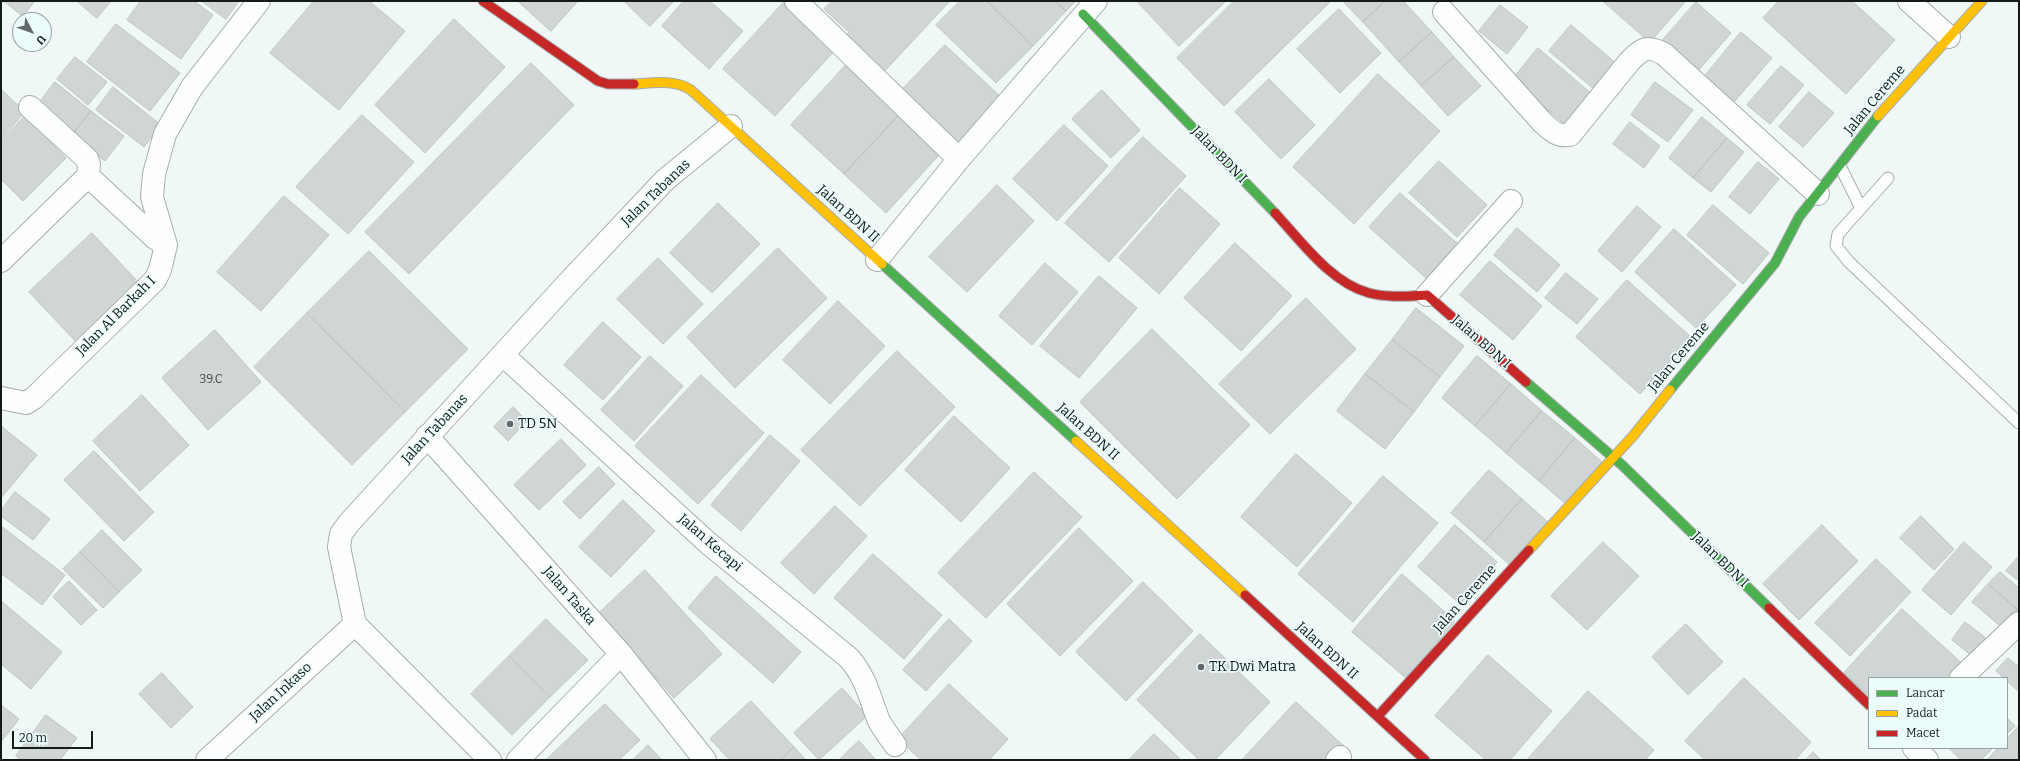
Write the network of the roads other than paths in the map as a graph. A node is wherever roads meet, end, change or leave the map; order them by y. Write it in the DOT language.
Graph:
graph roads {
  1 [pos="258,1"];
  2 [pos="483,1"];
  3 [pos="796,1"];
  4 [pos="1909,1"];
  5 [pos="1982,1"];
  6 [pos="1089,8"];
  7 [pos="1444,12"];
  8 [pos="1949,37"];
  9 [pos="30,107"];
  10 [pos="731,126"];
  11 [pos="959,159"];
  12 [pos="1840,166"];
  13 [pos="88,176"];
  14 [pos="1888,178"];
  15 [pos="1818,194"];
  16 [pos="1511,201"];
  17 [pos="1861,208"];
  18 [pos="166,245"];
  19 [pos="878,260"];
  20 [pos="1,262"];
  21 [pos="1427,295"];
  22 [pos="503,355"];
  23 [pos="1,398"];
  24 [pos="2017,418"];
  25 [pos="427,436"];
  26 [pos="1613,457"];
  27 [pos="2019,623"];
  28 [pos="355,624"];
  29 [pos="621,654"];
  30 [pos="1962,677"];
  31 [pos="1868,704"];
  32 [pos="1378,716"];
  33 [pos="895,745"];
  34 [pos="1915,749"];
  35 [pos="208,760"];
  36 [pos="490,760"];
  37 [pos="518,760"];
  38 [pos="705,760"];
  39 [pos="1425,760"];
  40 [pos="1928,760"];
  1 -- 18 [label="street, Jalan Al Barkah I"];
  2 -- 10 [label="street, Jalan BDN II"];
  3 -- 11 [label="street"];
  4 -- 8 [label="street"];
  5 -- 8 [label="street, Jalan Cereme"];
  6 -- 11 [label="street, Jalan BDN I"];
  6 -- 21 [label="street, Jalan BDN I"];
  7 -- 15 [label="street"];
  8 -- 12 [label="street, Jalan Cereme"];
  9 -- 13 [label="street"];
  10 -- 19 [label="street, Jalan BDN II"];
  10 -- 22 [label="street, Jalan Tabanas"];
  11 -- 19 [label="street, Jalan BDN I"];
  12 -- 15 [label="street, Jalan Cereme"];
  12 -- 17 [label="lane"];
  13 -- 18 [label="street"];
  13 -- 20 [label="street"];
  14 -- 17 [label="lane"];
  15 -- 26 [label="street, Jalan Cereme"];
  16 -- 21 [label="street"];
  17 -- 24 [label="lane"];
  18 -- 23 [label="street, Jalan Al Barkah I"];
  19 -- 32 [label="street, Jalan BDN II"];
  21 -- 26 [label="street, Jalan BDN I"];
  22 -- 25 [label="street, Jalan Tabanas"];
  22 -- 33 [label="street, Jalan Kecapi"];
  25 -- 28 [label="street, Jalan Tabanas"];
  25 -- 29 [label="street, Jalan Taska"];
  26 -- 31 [label="street, Jalan BDN I"];
  26 -- 32 [label="street, Jalan Cereme"];
  27 -- 30 [label="street"];
  28 -- 35 [label="street, Jalan Inkaso"];
  28 -- 36 [label="street"];
  29 -- 37 [label="street"];
  29 -- 38 [label="street, Jalan Taska"];
  32 -- 39 [label="street, Jalan BDN II"];
  34 -- 40 [label="street"];
}
